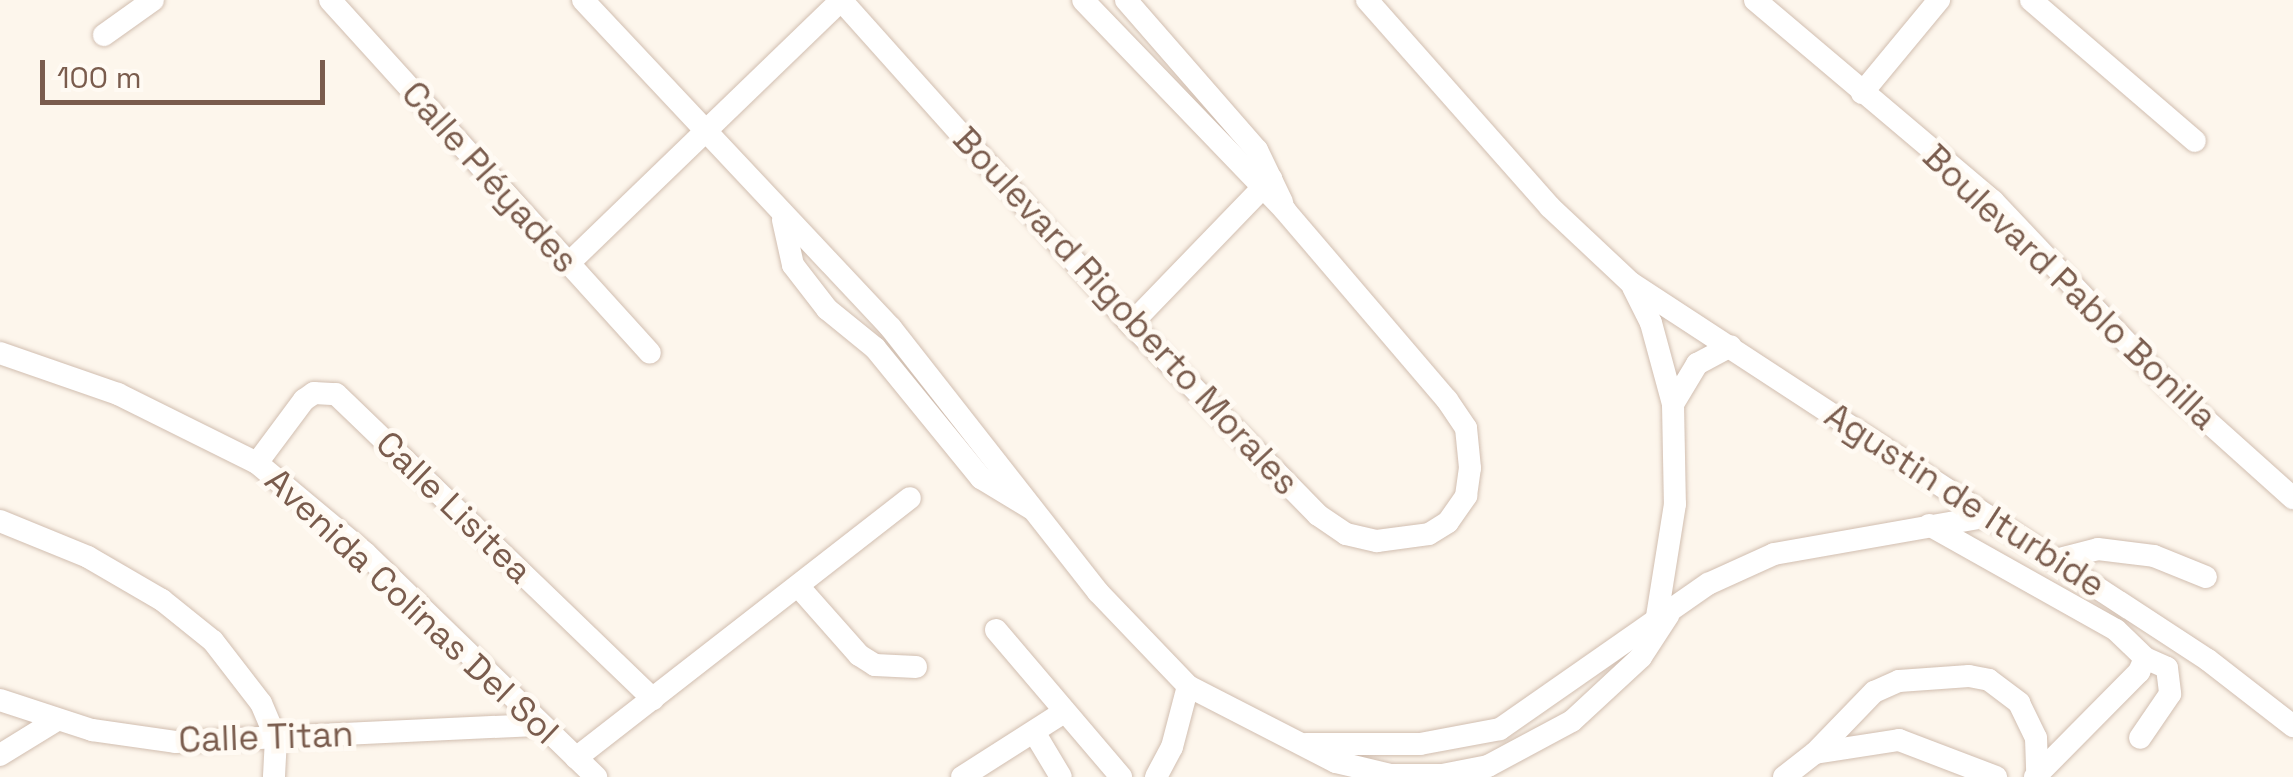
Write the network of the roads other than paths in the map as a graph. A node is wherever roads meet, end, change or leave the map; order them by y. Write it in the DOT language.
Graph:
graph roads {
  1 [pos="153,0"];
  2 [pos="330,0"];
  3 [pos="582,0"];
  4 [pos="841,0"];
  5 [pos="1082,0"];
  6 [pos="1126,0"];
  7 [pos="1368,0"];
  8 [pos="1755,0"];
  9 [pos="1939,0"];
  10 [pos="2031,0"];
  11 [pos="104,36"];
  12 [pos="1862,92"];
  13 [pos="702,129"];
  14 [pos="2196,141"];
  15 [pos="1266,184"];
  16 [pos="568,264"];
  17 [pos="1631,283"];
  18 [pos="1130,324"];
  19 [pos="1731,346"];
  20 [pos="0,353"];
  21 [pos="650,354"];
  22 [pos="1673,404"];
  23 [pos="256,462"];
  24 [pos="910,498"];
  25 [pos="2293,498"];
  26 [pos="1989,516"];
  27 [pos="0,521"];
  28 [pos="1929,525"];
  29 [pos="2056,560"];
  30 [pos="2206,577"];
  31 [pos="798,586"];
  32 [pos="1659,623"];
  33 [pos="996,630"];
  34 [pos="2145,658"];
  35 [pos="916,667"];
  36 [pos="1188,686"];
  37 [pos="653,699"];
  38 [pos="0,700"];
  39 [pos="1061,714"];
  40 [pos="57,720"];
  41 [pos="537,725"];
  42 [pos="2293,726"];
  43 [pos="1034,732"];
  44 [pos="276,738"];
  45 [pos="2140,738"];
  46 [pos="1304,744"];
  47 [pos="1815,753"];
  48 [pos="0,755"];
  49 [pos="576,758"];
  50 [pos="2036,776"];
  51 [pos="274,777"];
  52 [pos="596,777"];
  53 [pos="962,777"];
  54 [pos="1061,777"];
  55 [pos="1121,777"];
  56 [pos="1156,777"];
  57 [pos="1784,777"];
  58 [pos="1996,777"];
  1 -- 11 [label="street"];
  2 -- 16 [label="street, Calle Pléyades"];
  3 -- 13 [label="street"];
  4 -- 13 [label="street"];
  4 -- 18 [label="street, Boulevard Rigoberto Morales"];
  5 -- 15 [label="street"];
  6 -- 15 [label="street"];
  7 -- 17 [label="street"];
  8 -- 12 [label="street, Boulevard Pablo Bonilla"];
  9 -- 12 [label="street"];
  10 -- 14 [label="street"];
  12 -- 25 [label="street, Boulevard Pablo Bonilla"];
  13 -- 16 [label="street"];
  13 -- 36 [label="street"];
  15 -- 18 [label="street"];
  15 -- 18 [label="street, Boulevard Rigoberto Morales"];
  16 -- 21 [label="street, Calle Pléyades"];
  17 -- 19 [label="street, Agustin de Iturbide"];
  17 -- 22 [label="street"];
  19 -- 22 [label="street"];
  19 -- 26 [label="street, Agustin de Iturbide"];
  20 -- 23 [label="street, Avenida Colinas Del Sol"];
  22 -- 32 [label="street"];
  23 -- 37 [label="street, Calle Lisitea"];
  23 -- 41 [label="street, Avenida Colinas Del Sol"];
  24 -- 31 [label="street"];
  26 -- 28 [label="street"];
  26 -- 29 [label="street, Agustin de Iturbide"];
  27 -- 44 [label="street"];
  28 -- 32 [label="street"];
  28 -- 34 [label="street"];
  29 -- 30 [label="street"];
  29 -- 42 [label="street, Agustin de Iturbide"];
  31 -- 35 [label="street"];
  31 -- 37 [label="street"];
  32 -- 46 [label="street"];
  32 -- 46 [label="street"];
  33 -- 39 [label="street"];
  34 -- 45 [label="street"];
  34 -- 50 [label="street"];
  36 -- 46 [label="street"];
  36 -- 56 [label="street"];
  37 -- 49 [label="street"];
  38 -- 40 [label="street, Calle Titan"];
  39 -- 43 [label="street"];
  39 -- 55 [label="street"];
  40 -- 44 [label="street, Calle Titan"];
  40 -- 48 [label="street"];
  41 -- 44 [label="street, Calle Titan"];
  41 -- 49 [label="street, Avenida Colinas Del Sol"];
  43 -- 53 [label="street"];
  43 -- 54 [label="street"];
  44 -- 51 [label="street"];
  47 -- 50 [label="street"];
  47 -- 57 [label="street"];
  47 -- 58 [label="street"];
  49 -- 52 [label="street, Avenida Colinas Del Sol"];
}
